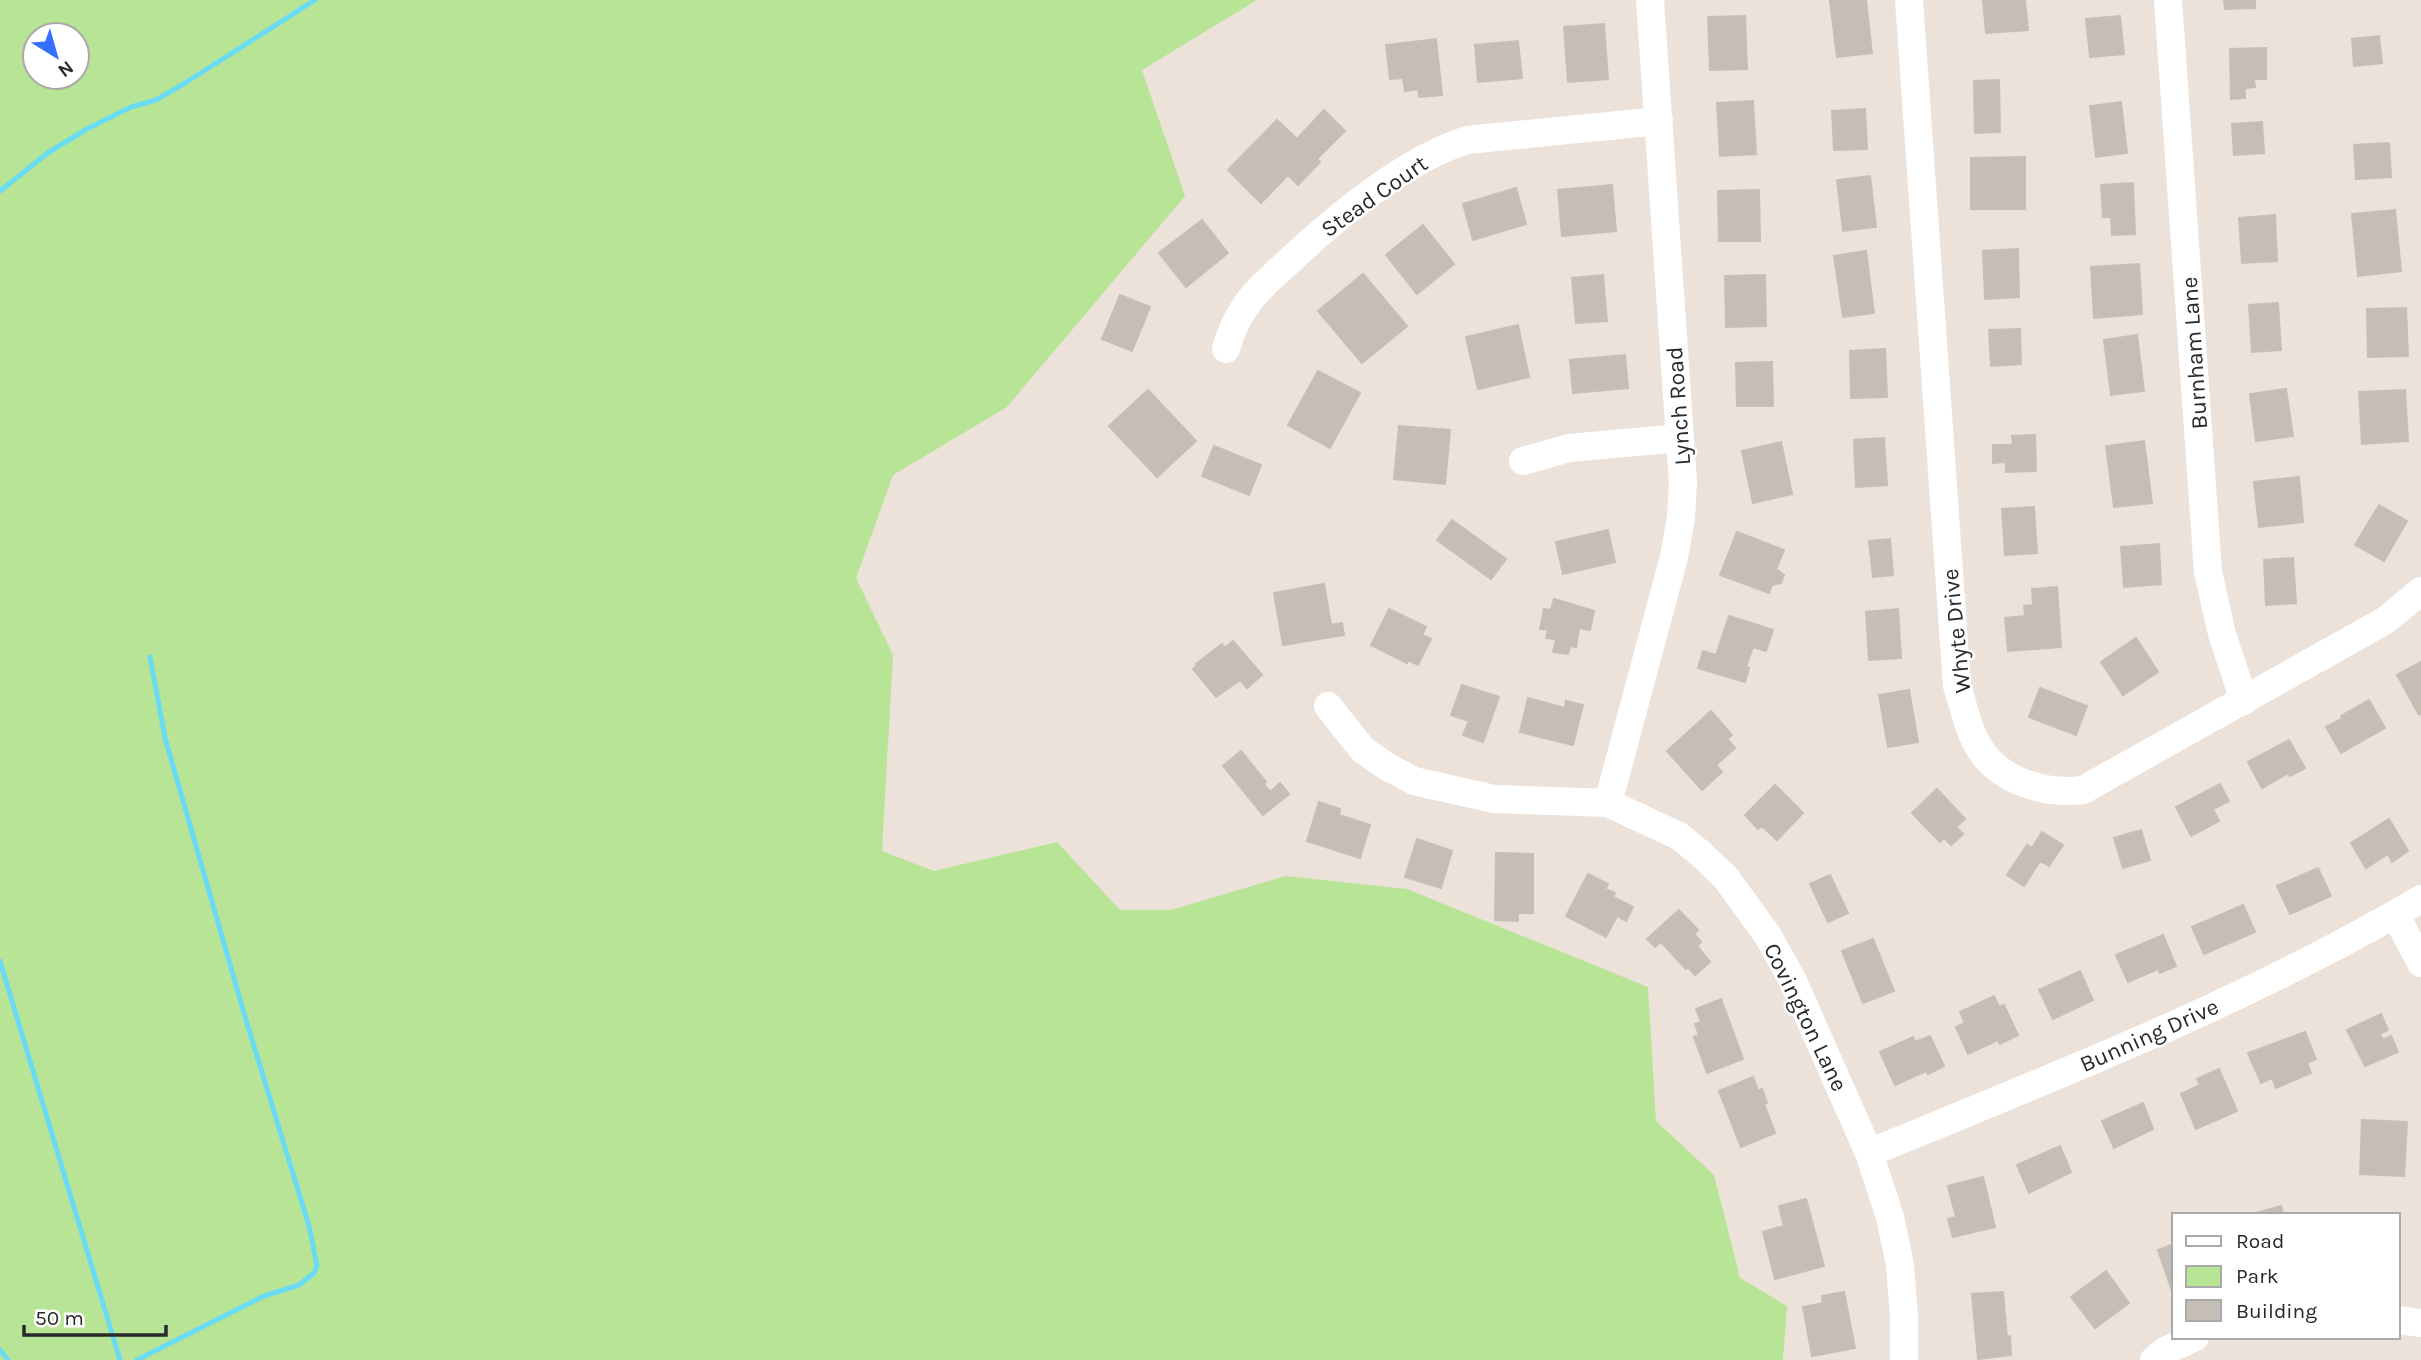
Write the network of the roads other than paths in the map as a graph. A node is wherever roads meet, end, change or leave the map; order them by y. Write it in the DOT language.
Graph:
graph roads {
  1 [pos="1650,0"];
  2 [pos="1909,0"];
  3 [pos="2168,0"];
  4 [pos="1659,121"];
  5 [pos="1226,349"];
  6 [pos="1680,438"];
  7 [pos="1523,461"];
  8 [pos="2421,591"];
  9 [pos="2244,701"];
  10 [pos="1328,706"];
  11 [pos="1608,803"];
  12 [pos="2421,899"];
  13 [pos="2395,914"];
  14 [pos="2421,963"];
  15 [pos="1869,1153"];
  16 [pos="2400,1320"];
  17 [pos="2421,1323"];
  18 [pos="2191,1339"];
  19 [pos="1904,1360"];
  20 [pos="2154,1360"];
  1 -- 4 [label="street, Lynch Road"];
  2 -- 9 [label="street, Whyte Drive"];
  3 -- 9 [label="street, Burnham Lane"];
  4 -- 5 [label="street, Stead Court"];
  4 -- 6 [label="street, Lynch Road"];
  6 -- 7 [label="street"];
  6 -- 11 [label="street, Lynch Road"];
  8 -- 9 [label="street, Whyte Drive"];
  10 -- 11 [label="street, Covington Lane"];
  11 -- 15 [label="street, Covington Lane"];
  12 -- 13 [label="street, Bunning Drive"];
  13 -- 14 [label="street"];
  13 -- 15 [label="street, Bunning Drive"];
  15 -- 19 [label="street, Covington Lane"];
  16 -- 17 [label="street"];
  18 -- 20 [label="street"];
}
